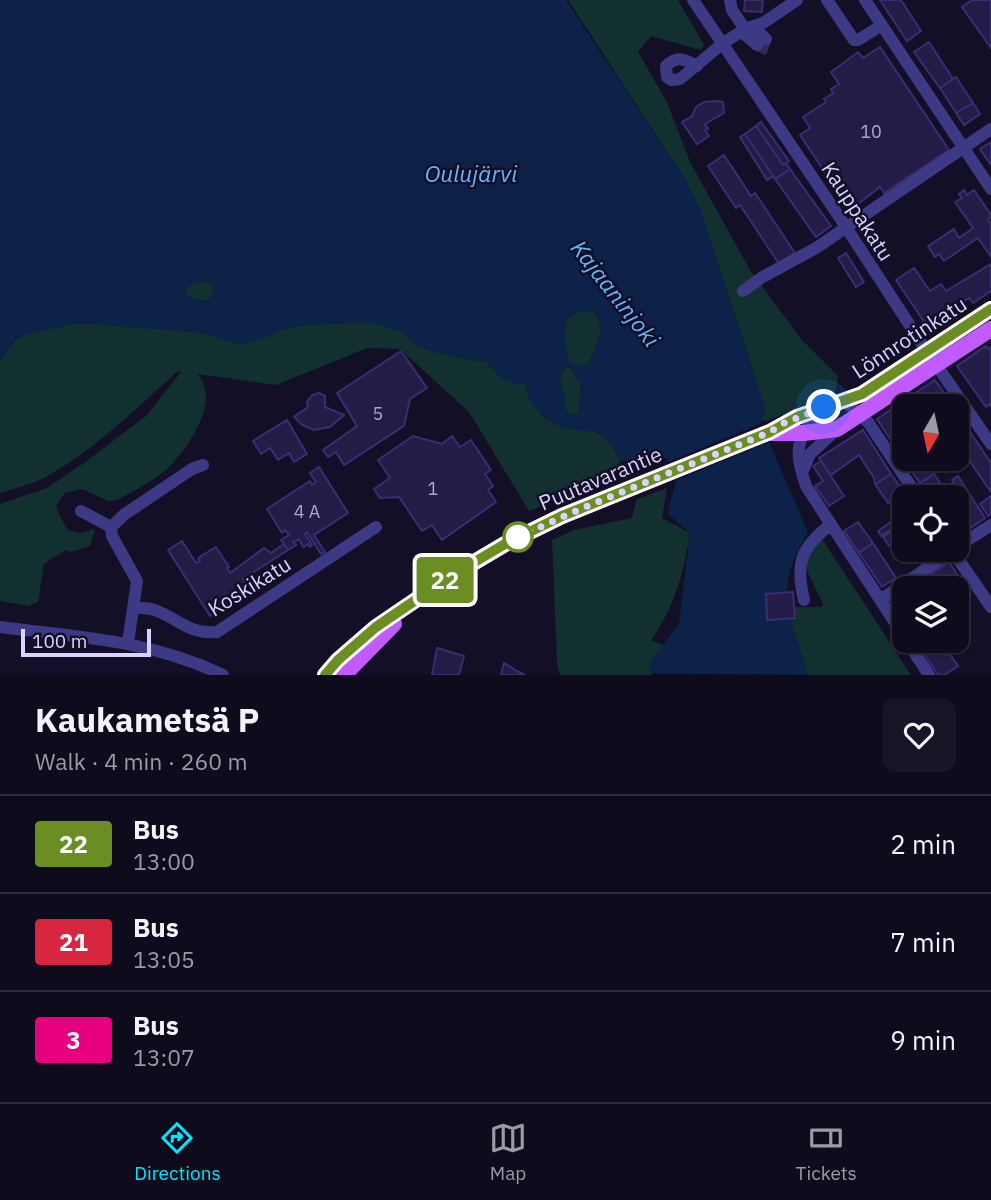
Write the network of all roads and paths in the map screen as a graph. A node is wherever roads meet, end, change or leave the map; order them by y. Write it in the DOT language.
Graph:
graph roads {
  1 [pos="693,0"];
  2 [pos="730,0"];
  3 [pos="797,0"];
  4 [pos="827,0"];
  5 [pos="865,0"];
  6 [pos="880,22"];
  7 [pos="746,29"];
  8 [pos="762,42"];
  9 [pos="722,44"];
  10 [pos="697,66"];
  11 [pos="991,129"];
  12 [pos="963,148"];
  13 [pos="991,189"];
  14 [pos="846,227"];
  15 [pos="775,271"];
  16 [pos="784,281"];
  17 [pos="743,291"];
  18 [pos="991,309"];
  19 [pos="991,330"];
  20 [pos="932,358"];
  21 [pos="845,401"];
  22 [pos="824,407"];
  23 [pos="861,414"];
  24 [pos="837,429"];
  25 [pos="769,432"];
  26 [pos="804,432"];
  27 [pos="991,444"];
  28 [pos="194,472"];
  29 [pos="802,472"];
  30 [pos="910,485"];
  31 [pos="81,511"];
  32 [pos="831,523"];
  33 [pos="991,524"];
  34 [pos="111,527"];
  35 [pos="376,527"];
  36 [pos="969,539"];
  37 [pos="935,562"];
  38 [pos="962,562"];
  39 [pos="418,600"];
  40 [pos="804,600"];
  41 [pos="880,600"];
  42 [pos="134,607"];
  43 [pos="991,607"];
  44 [pos="892,619"];
  45 [pos="0,627"];
  46 [pos="128,643"];
  47 [pos="914,653"];
  48 [pos="223,675"];
  49 [pos="325,675"];
  50 [pos="344,675"];
  51 [pos="929,675"];
  1 -- 9 [label="street, Kauppakatu"];
  2 -- 7 [label="street"];
  3 -- 7 [label="street"];
  4 -- 6 [label="street"];
  5 -- 6 [label="street"];
  6 -- 12 [label="street"];
  7 -- 8 [label="street"];
  7 -- 9 [label="street"];
  9 -- 10 [label="street"];
  9 -- 14 [label="street, Kauppakatu"];
  11 -- 12 [label="street"];
  12 -- 13 [label="street"];
  12 -- 14 [label="street"];
  14 -- 15 [label="street"];
  14 -- 20 [label="street, Kauppakatu"];
  15 -- 16 [label="street"];
  15 -- 17 [label="street"];
  18 -- 20 [label="main road, Lönnrotinkatu"];
  19 -- 20 [label="main road, Lönnrotinkatu"];
  20 -- 21 [label="main road, Lönnrotinkatu"];
  20 -- 23 [label="main road, Lönnrotinkatu"];
  20 -- 27 [label="street, Kauppakatu"];
  21 -- 22 [label="main road, Lönnrotinkatu"];
  21 -- 23 [label="street"];
  22 -- 25 [label="main road, Lönnrotinkatu"];
  22 -- 26 [label="street"];
  23 -- 24 [label="main road, Lönnrotinkatu"];
  23 -- 30 [label="street"];
  24 -- 26 [label="main road, Lönnrotinkatu"];
  24 -- 29 [label="street"];
  25 -- 26 [label="main road, Lönnrotinkatu"];
  25 -- 39 [label="main road, Puutavarantie"];
  26 -- 29 [label="street"];
  28 -- 34 [label="street"];
  29 -- 32 [label="street"];
  31 -- 34 [label="street"];
  32 -- 40 [label="street"];
  32 -- 41 [label="street"];
  33 -- 36 [label="street"];
  34 -- 42 [label="street"];
  35 -- 42 [label="street, Koskikatu"];
  37 -- 41 [label="street"];
  38 -- 43 [label="street"];
  39 -- 49 [label="main road, Puutavarantie"];
  39 -- 50 [label="main road, Puutavarantie"];
  41 -- 44 [label="street"];
  42 -- 46 [label="street"];
  45 -- 46 [label="street"];
  46 -- 48 [label="street"];
  47 -- 51 [label="street"];
}
